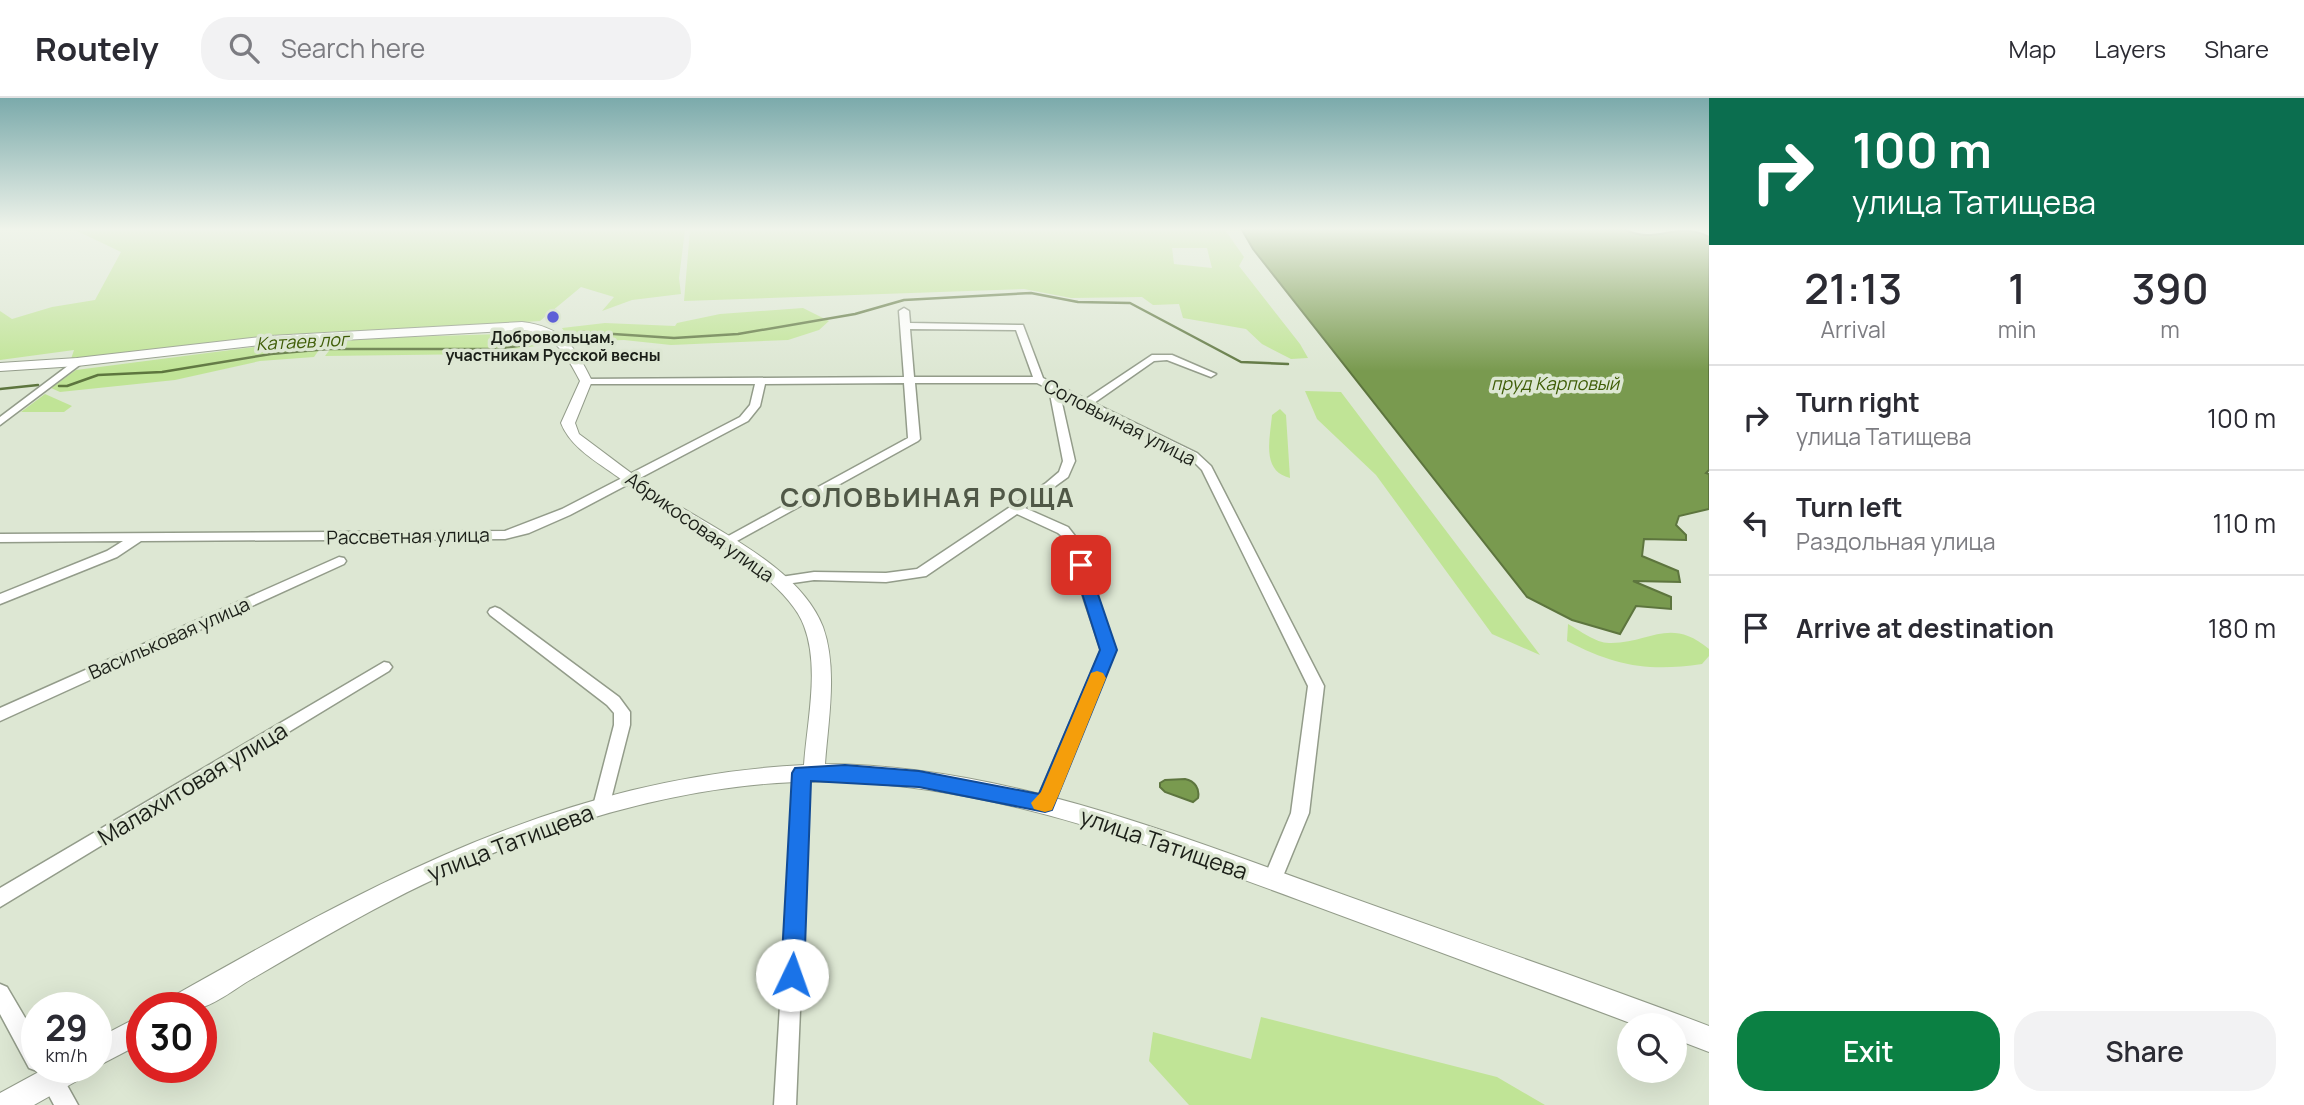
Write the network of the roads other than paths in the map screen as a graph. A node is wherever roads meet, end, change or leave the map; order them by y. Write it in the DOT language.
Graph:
graph roads {
  1 [pos="904,311"];
  2 [pos="906,326"];
  3 [pos="76,362"];
  4 [pos="0,366"];
  5 [pos="1211,374"];
  6 [pos="586,380"];
  7 [pos="761,380"];
  8 [pos="911,380"];
  9 [pos="1039,380"];
  10 [pos="1054,385"];
  11 [pos="26,402"];
  12 [pos="1088,402"];
  13 [pos="0,408"];
  14 [pos="0,422"];
  15 [pos="628,478"];
  16 [pos="1016,509"];
  17 [pos="0,538"];
  18 [pos="137,538"];
  19 [pos="726,543"];
  20 [pos="339,561"];
  21 [pos="779,581"];
  22 [pos="0,599"];
  23 [pos="495,612"];
  24 [pos="384,667"];
  25 [pos="0,715"];
  26 [pos="808,773"];
  27 [pos="1045,804"];
  28 [pos="602,806"];
  29 [pos="1272,880"];
  30 [pos="0,898"];
  31 [pos="205,992"];
  32 [pos="0,994"];
  33 [pos="1638,1013"];
  34 [pos="21,1025"];
  35 [pos="1687,1031"];
  36 [pos="1709,1039"];
  37 [pos="34,1083"];
  38 [pos="57,1083"];
  39 [pos="7,1105"];
  40 [pos="67,1105"];
  41 [pos="785,1105"];
  1 -- 2 [label="street"];
  2 -- 8 [label="street"];
  2 -- 9 [label="street"];
  3 -- 4 [label="street"];
  3 -- 6 [label="street"];
  3 -- 11 [label="street"];
  5 -- 12 [label="street"];
  6 -- 7 [label="street, Соловьиная улица"];
  6 -- 15 [label="street, Абрикосовая улица"];
  7 -- 8 [label="street, Соловьиная улица"];
  7 -- 15 [label="street, Рассветная улица"];
  8 -- 9 [label="street, Соловьиная улица"];
  8 -- 19 [label="street"];
  9 -- 10 [label="street, Соловьиная улица"];
  10 -- 12 [label="street, Соловьиная улица"];
  10 -- 16 [label="street"];
  11 -- 13 [label="street"];
  11 -- 14 [label="street"];
  12 -- 29 [label="street, Соловьиная улица"];
  15 -- 18 [label="street, Рассветная улица"];
  15 -- 19 [label="street, Абрикосовая улица"];
  16 -- 21 [label="street"];
  16 -- 27 [label="street"];
  17 -- 18 [label="street, Рассветная улица"];
  18 -- 22 [label="street"];
  19 -- 21 [label="street, Абрикосовая улица"];
  20 -- 25 [label="street, Васильковая улица"];
  21 -- 26 [label="street, Абрикосовая улица"];
  23 -- 28 [label="street"];
  24 -- 30 [label="street, Малахитовая улица"];
  26 -- 27 [label="street, улица Татищева"];
  26 -- 28 [label="street, улица Татищева"];
  26 -- 41 [label="street"];
  27 -- 29 [label="street, улица Татищева"];
  28 -- 31 [label="street, улица Татищева"];
  29 -- 33 [label="street, улица Татищева"];
  32 -- 34 [label="street"];
  35 -- 36 [label="street, улица Татищева"];
  37 -- 39 [label="street"];
  38 -- 40 [label="street"];
}
